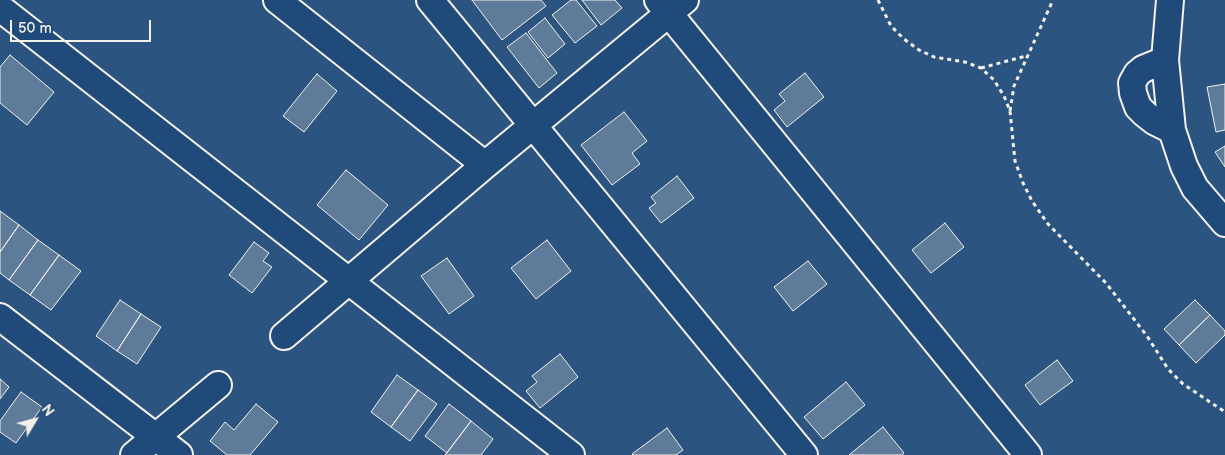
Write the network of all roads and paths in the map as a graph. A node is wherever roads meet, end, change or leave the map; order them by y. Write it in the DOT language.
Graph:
graph roads {
  1 [pos="277,0"];
  2 [pos="430,0"];
  3 [pos="878,0"];
  4 [pos="1053,0"];
  5 [pos="1170,0"];
  6 [pos="670,4"];
  7 [pos="0,8"];
  8 [pos="1027,56"];
  9 [pos="1165,60"];
  10 [pos="981,68"];
  11 [pos="1010,111"];
  12 [pos="534,125"];
  13 [pos="1172,130"];
  14 [pos="486,164"];
  15 [pos="1225,223"];
  16 [pos="349,281"];
  17 [pos="0,317"];
  18 [pos="284,336"];
  19 [pos="218,385"];
  20 [pos="1225,412"];
  21 [pos="155,437"];
  22 [pos="134,455"];
  23 [pos="179,455"];
  24 [pos="571,455"];
  25 [pos="804,455"];
  26 [pos="1028,455"];
  1 -- 14 [label="street"];
  2 -- 12 [label="street"];
  3 -- 10 [label="path"];
  4 -- 8 [label="path"];
  5 -- 9 [label="street"];
  6 -- 12 [label="street"];
  6 -- 26 [label="street"];
  7 -- 16 [label="street"];
  8 -- 10 [label="path"];
  8 -- 11 [label="path"];
  9 -- 13 [label="street"];
  9 -- 13 [label="street"];
  10 -- 11 [label="path"];
  11 -- 20 [label="path"];
  12 -- 14 [label="street"];
  12 -- 25 [label="street"];
  13 -- 15 [label="street"];
  14 -- 16 [label="street"];
  16 -- 18 [label="street"];
  16 -- 24 [label="street"];
  17 -- 21 [label="street"];
  19 -- 21 [label="street"];
  21 -- 22 [label="street"];
  21 -- 23 [label="street"];
}
